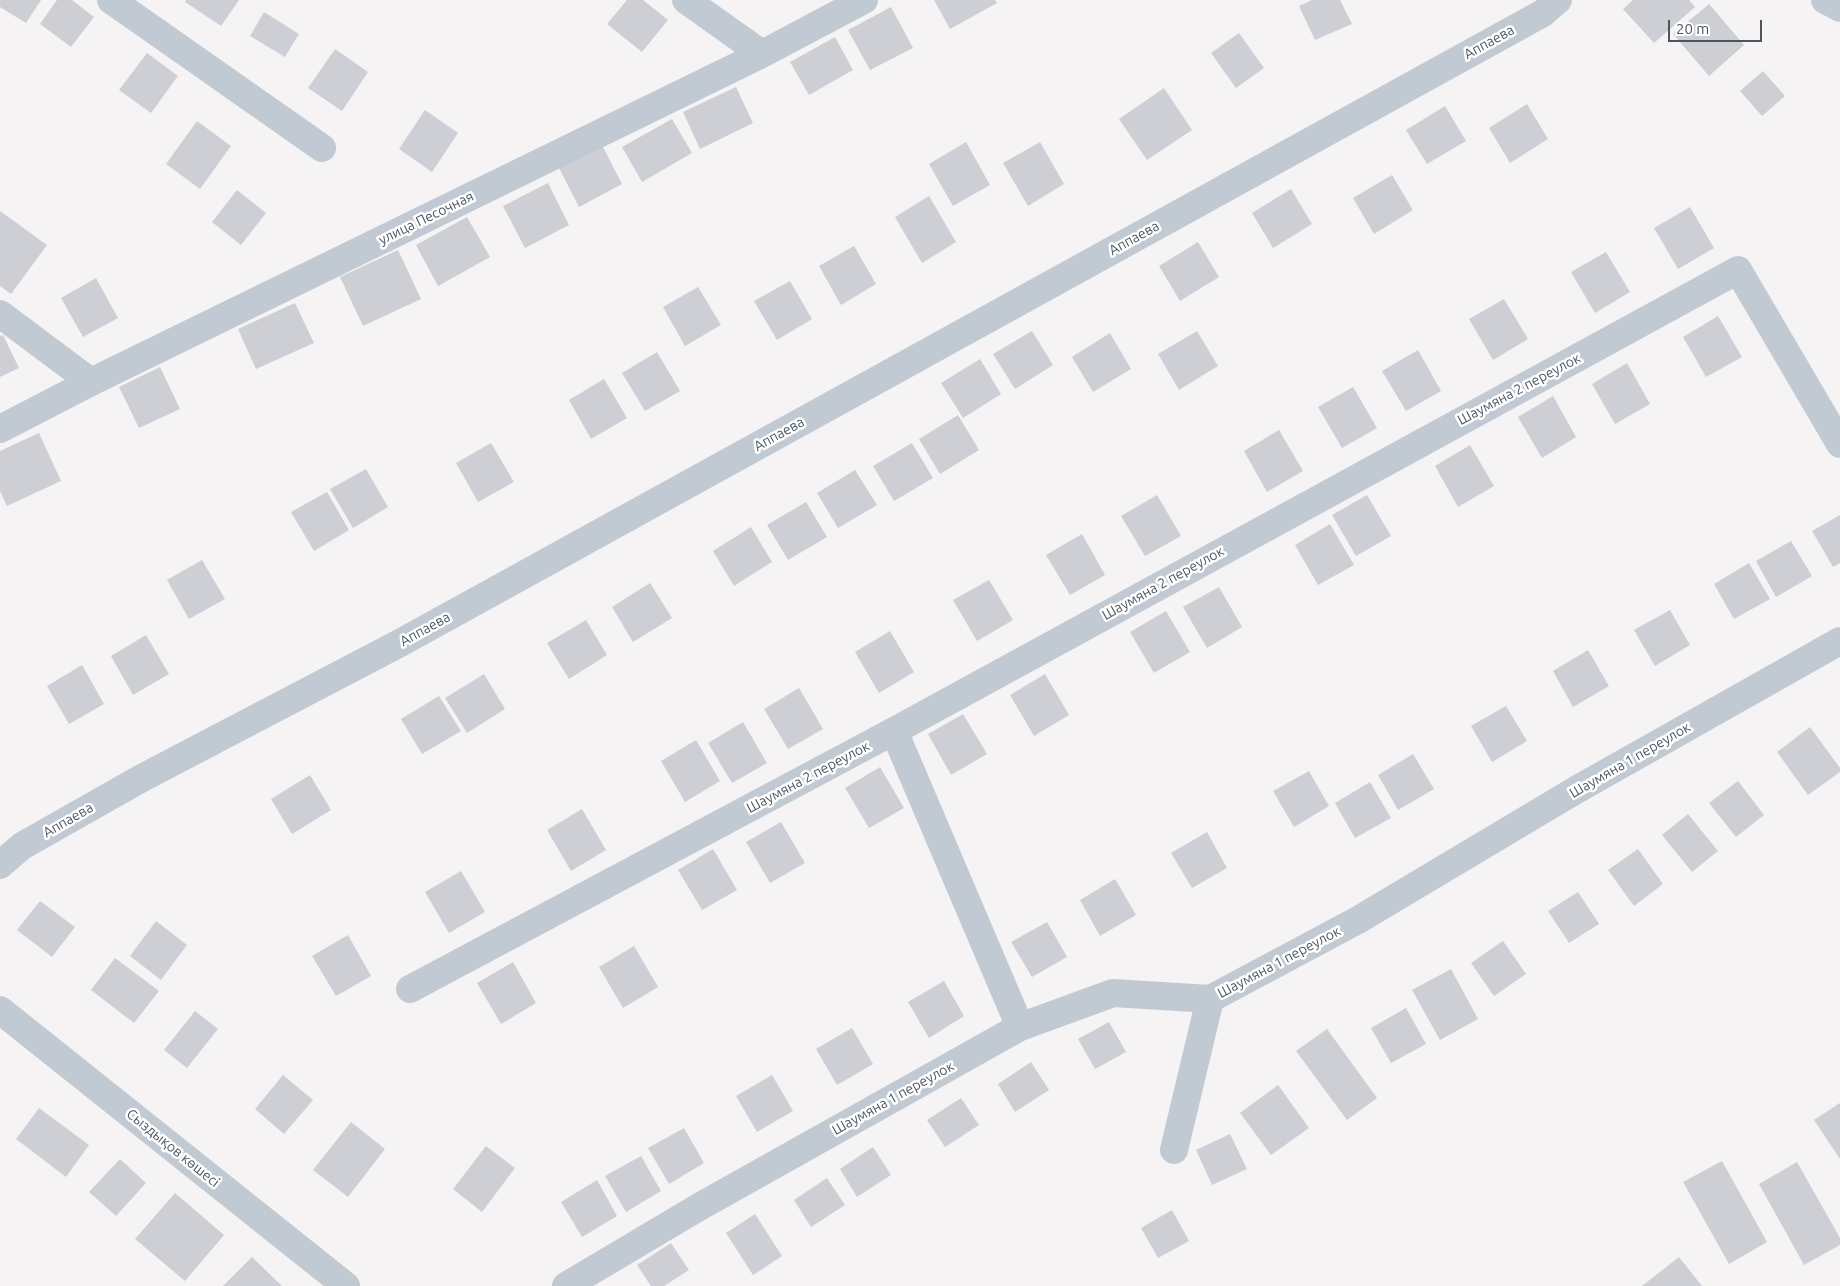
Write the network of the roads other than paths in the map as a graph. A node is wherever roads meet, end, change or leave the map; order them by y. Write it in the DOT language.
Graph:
graph roads {
  1 [pos="111,0"];
  2 [pos="686,0"];
  3 [pos="864,0"];
  4 [pos="1558,0"];
  5 [pos="1824,0"];
  6 [pos="1840,8"];
  7 [pos="762,54"];
  8 [pos="322,148"];
  9 [pos="0,314"];
  10 [pos="91,382"];
  11 [pos="0,429"];
  12 [pos="1840,444"];
  13 [pos="1840,641"];
  14 [pos="894,731"];
  15 [pos="0,865"];
  16 [pos="410,990"];
  17 [pos="1210,998"];
  18 [pos="0,1010"];
  19 [pos="1020,1027"];
  20 [pos="1174,1150"];
  21 [pos="346,1286"];
  22 [pos="566,1286"];
  1 -- 8 [label="street"];
  2 -- 7 [label="street"];
  3 -- 7 [label="street, улица Песочная"];
  4 -- 15 [label="street, Аппаева"];
  5 -- 6 [label="street"];
  7 -- 10 [label="street, улица Песочная"];
  9 -- 10 [label="street"];
  10 -- 11 [label="street, улица Песочная"];
  12 -- 14 [label="street, Шаумяна 2 переулок"];
  13 -- 17 [label="street, Шаумяна 1 переулок"];
  14 -- 16 [label="street, Шаумяна 2 переулок"];
  14 -- 19 [label="street"];
  17 -- 19 [label="street, Шаумяна 1 переулок"];
  17 -- 20 [label="street"];
  18 -- 21 [label="street, Сыздықов көшесі"];
  19 -- 22 [label="street, Шаумяна 1 переулок"];
}
